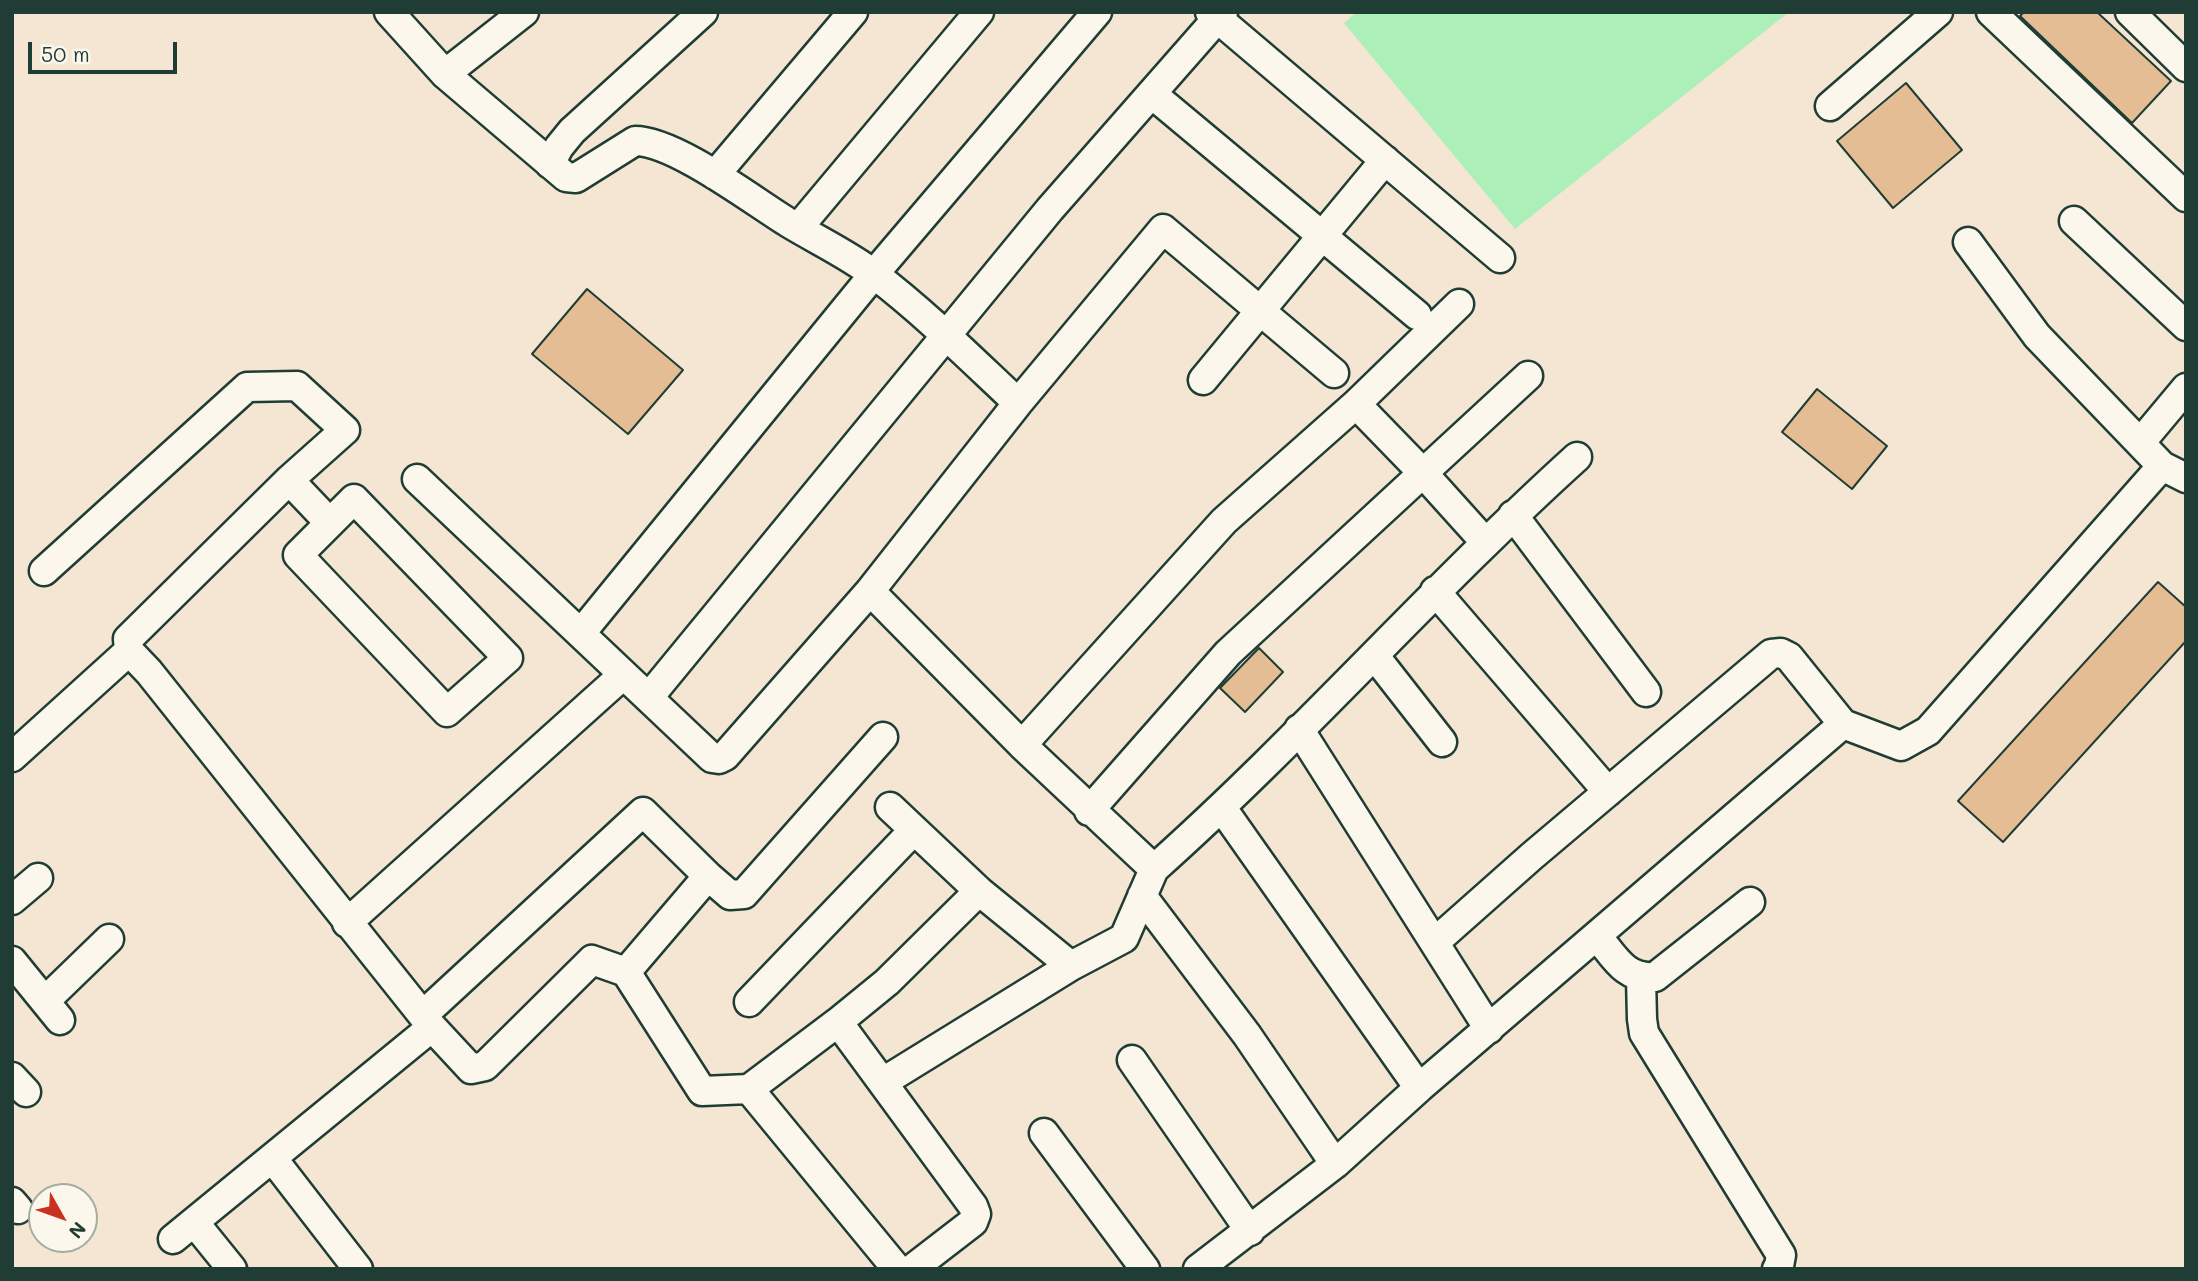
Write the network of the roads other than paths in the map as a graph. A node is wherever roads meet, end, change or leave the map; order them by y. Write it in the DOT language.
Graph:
graph roads {
  1 [pos="388,12"];
  2 [pos="524,12"];
  3 [pos="703,12"];
  4 [pos="853,12"];
  5 [pos="979,12"];
  6 [pos="1097,12"];
  7 [pos="1938,12"];
  8 [pos="1991,12"];
  9 [pos="2130,12"];
  10 [pos="1217,14"];
  11 [pos="2186,66"];
  12 [pos="444,74"];
  13 [pos="1152,94"];
  14 [pos="1830,106"];
  15 [pos="1385,160"];
  16 [pos="550,164"];
  17 [pos="715,175"];
  18 [pos="2186,197"];
  19 [pos="2074,220"];
  20 [pos="798,229"];
  21 [pos="1323,236"];
  22 [pos="1968,242"];
  23 [pos="1500,258"];
  24 [pos="874,274"];
  25 [pos="1460,304"];
  26 [pos="1261,310"];
  27 [pos="1418,315"];
  28 [pos="2186,326"];
  29 [pos="946,336"];
  30 [pos="1334,373"];
  31 [pos="1528,376"];
  32 [pos="1203,380"];
  33 [pos="2186,388"];
  34 [pos="1018,403"];
  35 [pos="1356,404"];
  36 [pos="2140,443"];
  37 [pos="1577,457"];
  38 [pos="1422,472"];
  39 [pos="2174,472"];
  40 [pos="417,479"];
  41 [pos="289,481"];
  42 [pos="1513,515"];
  43 [pos="330,523"];
  44 [pos="1486,543"];
  45 [pos="44,571"];
  46 [pos="870,591"];
  47 [pos="1435,591"];
  48 [pos="581,633"];
  49 [pos="129,651"];
  50 [pos="1374,655"];
  51 [pos="623,675"];
  52 [pos="1646,691"];
  53 [pos="649,697"];
  54 [pos="1843,724"];
  55 [pos="1299,729"];
  56 [pos="883,737"];
  57 [pos="1442,742"];
  58 [pos="1022,745"];
  59 [pos="12,757"];
  60 [pos="1608,792"];
  61 [pos="890,807"];
  62 [pos="1222,808"];
  63 [pos="1089,811"];
  64 [pos="914,830"];
  65 [pos="1154,869"];
  66 [pos="708,876"];
  67 [pos="38,878"];
  68 [pos="979,891"];
  69 [pos="1142,896"];
  70 [pos="12,900"];
  71 [pos="1750,902"];
  72 [pos="347,923"];
  73 [pos="1597,936"];
  74 [pos="109,939"];
  75 [pos="1435,942"];
  76 [pos="12,961"];
  77 [pos="1071,966"];
  78 [pos="626,972"];
  79 [pos="1641,978"];
  80 [pos="749,1002"];
  81 [pos="427,1021"];
  82 [pos="838,1023"];
  83 [pos="1489,1029"];
  84 [pos="1132,1060"];
  85 [pos="883,1082"];
  86 [pos="1419,1087"];
  87 [pos="749,1090"];
  88 [pos="1044,1133"];
  89 [pos="273,1158"];
  90 [pos="1335,1164"];
  91 [pos="1250,1231"];
  92 [pos="232,1269"];
  93 [pos="358,1269"];
  94 [pos="897,1269"];
  95 [pos="912,1269"];
  96 [pos="1145,1269"];
  97 [pos="1198,1269"];
  98 [pos="1777,1269"];
  1 -- 12 [label="street"];
  2 -- 12 [label="street"];
  3 -- 16 [label="street"];
  4 -- 17 [label="street"];
  5 -- 20 [label="street"];
  6 -- 24 [label="street"];
  7 -- 14 [label="street"];
  8 -- 18 [label="street"];
  9 -- 11 [label="street"];
  10 -- 13 [label="street"];
  10 -- 15 [label="street"];
  12 -- 16 [label="street"];
  13 -- 21 [label="street"];
  13 -- 29 [label="street"];
  15 -- 21 [label="street"];
  15 -- 23 [label="street"];
  16 -- 17 [label="street"];
  17 -- 20 [label="street"];
  19 -- 28 [label="street"];
  20 -- 24 [label="street"];
  21 -- 26 [label="street"];
  21 -- 27 [label="street"];
  22 -- 36 [label="street"];
  24 -- 29 [label="street"];
  24 -- 48 [label="street"];
  25 -- 35 [label="street"];
  26 -- 30 [label="street"];
  26 -- 32 [label="street"];
  26 -- 34 [label="street"];
  29 -- 34 [label="street"];
  29 -- 53 [label="street"];
  31 -- 38 [label="street"];
  33 -- 36 [label="street"];
  34 -- 46 [label="street"];
  35 -- 38 [label="street"];
  35 -- 58 [label="street"];
  36 -- 39 [label="street"];
  37 -- 42 [label="street"];
  38 -- 44 [label="street"];
  38 -- 63 [label="street"];
  39 -- 54 [label="street"];
  40 -- 48 [label="street"];
  41 -- 43 [label="street"];
  41 -- 45 [label="street"];
  41 -- 49 [label="street"];
  42 -- 44 [label="street"];
  42 -- 52 [label="street"];
  43 -- 43 [label="street"];
  44 -- 47 [label="street"];
  46 -- 53 [label="street"];
  46 -- 58 [label="street"];
  47 -- 50 [label="street"];
  47 -- 60 [label="street"];
  48 -- 51 [label="street"];
  49 -- 59 [label="street"];
  49 -- 72 [label="street"];
  50 -- 55 [label="street"];
  50 -- 57 [label="street"];
  51 -- 53 [label="street"];
  51 -- 72 [label="street"];
  54 -- 60 [label="street"];
  54 -- 73 [label="street"];
  55 -- 62 [label="street"];
  55 -- 75 [label="street"];
  56 -- 66 [label="street"];
  58 -- 63 [label="street"];
  60 -- 75 [label="street"];
  61 -- 64 [label="street"];
  62 -- 65 [label="street"];
  62 -- 86 [label="street"];
  63 -- 65 [label="street"];
  64 -- 68 [label="street"];
  64 -- 80 [label="street"];
  65 -- 69 [label="street"];
  66 -- 78 [label="street"];
  66 -- 81 [label="street"];
  67 -- 70 [label="street"];
  68 -- 77 [label="street"];
  68 -- 82 [label="street"];
  69 -- 77 [label="street"];
  69 -- 90 [label="street"];
  71 -- 79 [label="street"];
  72 -- 81 [label="street"];
  73 -- 79 [label="street"];
  73 -- 83 [label="street"];
  74 -- 76 [label="street"];
  75 -- 83 [label="street"];
  77 -- 85 [label="street"];
  78 -- 81 [label="street"];
  78 -- 87 [label="street"];
  79 -- 98 [label="street"];
  81 -- 89 [label="street"];
  82 -- 85 [label="street"];
  82 -- 87 [label="street"];
  83 -- 86 [label="street"];
  84 -- 91 [label="street"];
  85 -- 95 [label="street"];
  86 -- 90 [label="street"];
  87 -- 94 [label="street"];
  88 -- 96 [label="street"];
  89 -- 92 [label="street"];
  89 -- 93 [label="street"];
  90 -- 91 [label="street"];
  91 -- 97 [label="street"];
}
